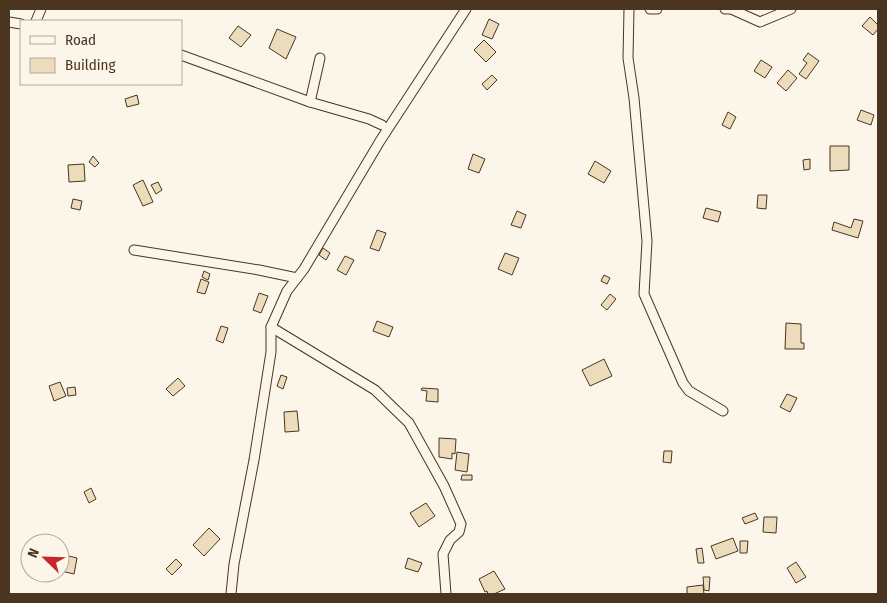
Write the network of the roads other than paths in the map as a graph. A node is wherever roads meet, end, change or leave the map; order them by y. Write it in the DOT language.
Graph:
graph roads {
  1 [pos="466,9"];
  2 [pos="629,9"];
  3 [pos="650,9"];
  4 [pos="657,9"];
  5 [pos="725,9"];
  6 [pos="791,9"];
  7 [pos="182,55"];
  8 [pos="320,58"];
  9 [pos="310,102"];
  10 [pos="398,117"];
  11 [pos="382,125"];
  12 [pos="380,141"];
  13 [pos="134,250"];
  14 [pos="297,278"];
  15 [pos="271,327"];
  16 [pos="723,411"];
  17 [pos="232,594"];
  18 [pos="446,594"];
  1 -- 10 [label="street"];
  2 -- 16 [label="street"];
  3 -- 4 [label="street"];
  5 -- 6 [label="street"];
  7 -- 9 [label="street"];
  8 -- 9 [label="street"];
  9 -- 11 [label="street"];
  10 -- 11 [label="street"];
  10 -- 12 [label="street"];
  11 -- 12 [label="street"];
  12 -- 14 [label="street"];
  13 -- 14 [label="street"];
  14 -- 15 [label="street"];
  15 -- 17 [label="street"];
  15 -- 18 [label="street"];
}
